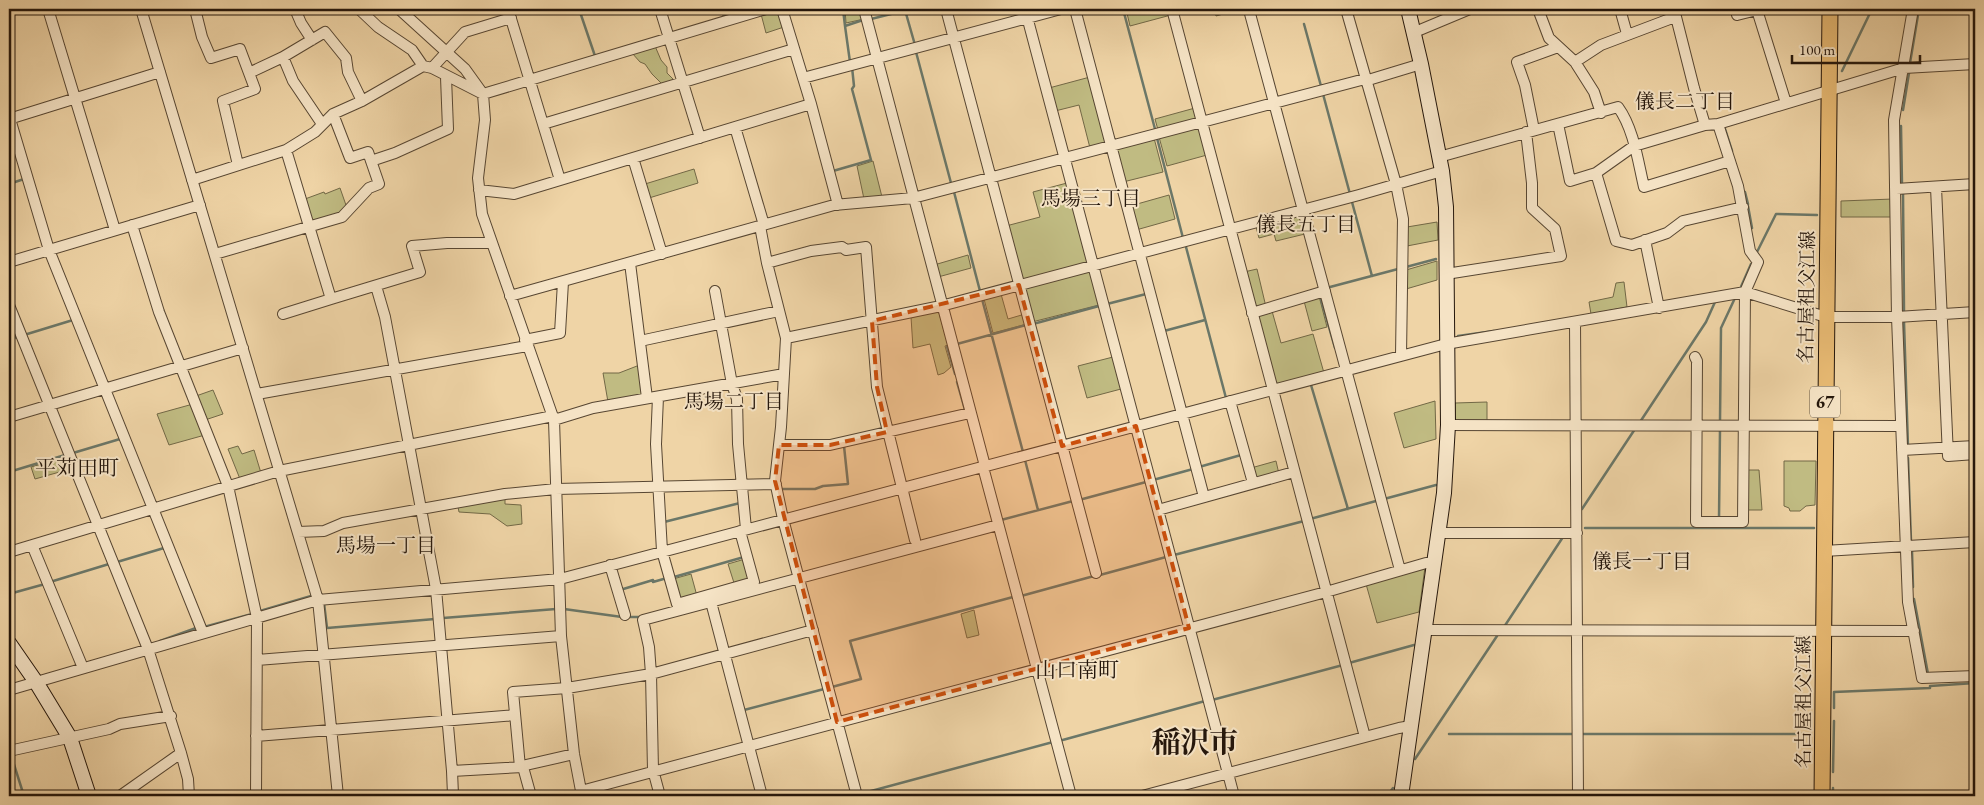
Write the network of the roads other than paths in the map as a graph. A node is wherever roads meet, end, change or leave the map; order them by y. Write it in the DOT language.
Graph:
graph roads {
  1 [pos="48,9"];
  2 [pos="140,9"];
  3 [pos="195,9"];
  4 [pos="359,9"];
  5 [pos="399,9"];
  6 [pos="660,9"];
  7 [pos="766,9"];
  8 [pos="782,9"];
  9 [pos="864,9"];
  10 [pos="946,9"];
  11 [pos="1061,9"];
  12 [pos="1075,9"];
  13 [pos="1172,9"];
  14 [pos="1252,9"];
  15 [pos="1346,9"];
  16 [pos="1408,9"];
  17 [pos="1470,9"];
  18 [pos="1538,9"];
  19 [pos="1620,9"];
  20 [pos="1736,9"];
  21 [pos="1830,9"];
  22 [pos="1913,9"];
  23 [pos="299,10"];
  24 [pos="1026,13"];
  25 [pos="1674,13"];
  26 [pos="509,14"];
  27 [pos="1415,32"];
  28 [pos="1627,34"];
  29 [pos="669,38"];
  30 [pos="954,38"];
  31 [pos="312,40"];
  32 [pos="1558,46"];
  33 [pos="794,49"];
  34 [pos="447,52"];
  35 [pos="284,58"];
  36 [pos="877,58"];
  37 [pos="1575,62"];
  38 [pos="1421,64"];
  39 [pos="1975,64"];
  40 [pos="428,67"];
  41 [pos="1904,68"];
  42 [pos="160,72"];
  43 [pos="249,73"];
  44 [pos="446,77"];
  45 [pos="803,78"];
  46 [pos="1365,80"];
  47 [pos="530,81"];
  48 [pos="683,82"];
  49 [pos="1828,90"];
  50 [pos="484,94"];
  51 [pos="75,98"];
  52 [pos="362,101"];
  53 [pos="1274,103"];
  54 [pos="1786,103"];
  55 [pos="811,104"];
  56 [pos="1601,112"];
  57 [pos="333,114"];
  58 [pos="10,116"];
  59 [pos="1202,122"];
  60 [pos="322,124"];
  61 [pos="543,124"];
  62 [pos="1558,124"];
  63 [pos="1718,124"];
  64 [pos="1705,125"];
  65 [pos="735,127"];
  66 [pos="1530,131"];
  67 [pos="700,138"];
  68 [pos="1111,146"];
  69 [pos="1634,146"];
  70 [pos="286,150"];
  71 [pos="1439,156"];
  72 [pos="632,158"];
  73 [pos="1064,158"];
  74 [pos="371,161"];
  75 [pos="1730,162"];
  76 [pos="238,165"];
  77 [pos="1442,171"];
  78 [pos="1596,173"];
  79 [pos="991,178"];
  80 [pos="192,180"];
  81 [pos="560,180"];
  82 [pos="1396,184"];
  83 [pos="1975,184"];
  84 [pos="1936,187"];
  85 [pos="1896,189"];
  86 [pos="479,190"];
  87 [pos="913,198"];
  88 [pos="200,205"];
  89 [pos="838,205"];
  90 [pos="1742,207"];
  91 [pos="1303,210"];
  92 [pos="132,225"];
  93 [pos="309,226"];
  94 [pos="762,226"];
  95 [pos="1230,229"];
  96 [pos="115,230"];
  97 [pos="1645,240"];
  98 [pos="491,243"];
  99 [pos="49,250"];
  100 [pos="215,254"];
  101 [pos="662,254"];
  102 [pos="1140,254"];
  103 [pos="9,262"];
  104 [pos="630,263"];
  105 [pos="766,263"];
  106 [pos="1093,266"];
  107 [pos="1446,274"];
  108 [pos="563,282"];
  109 [pos="1019,285"];
  110 [pos="376,286"];
  111 [pos="715,291"];
  112 [pos="1325,291"];
  113 [pos="1745,292"];
  114 [pos="510,296"];
  115 [pos="331,299"];
  116 [pos="9,305"];
  117 [pos="941,306"];
  118 [pos="1659,308"];
  119 [pos="779,311"];
  120 [pos="1975,312"];
  121 [pos="1252,313"];
  122 [pos="283,314"];
  123 [pos="1942,314"];
  124 [pos="1826,317"];
  125 [pos="1897,317"];
  126 [pos="872,321"];
  127 [pos="1575,322"];
  128 [pos="722,324"];
  129 [pos="786,338"];
  130 [pos="640,341"];
  131 [pos="526,343"];
  132 [pos="1446,344"];
  133 [pos="243,348"];
  134 [pos="1401,356"];
  135 [pos="1695,357"];
  136 [pos="180,366"];
  137 [pos="395,370"];
  138 [pos="1346,370"];
  139 [pos="784,374"];
  140 [pos="732,384"];
  141 [pos="104,388"];
  142 [pos="1273,390"];
  143 [pos="257,394"];
  144 [pos="658,396"];
  145 [pos="648,398"];
  146 [pos="1230,401"];
  147 [pos="49,405"];
  148 [pos="970,413"];
  149 [pos="1182,414"];
  150 [pos="9,417"];
  151 [pos="553,418"];
  152 [pos="1448,425"];
  153 [pos="1576,425"];
  154 [pos="1696,425"];
  155 [pos="1744,425"];
  156 [pos="1825,425"];
  157 [pos="1136,426"];
  158 [pos="1901,426"];
  159 [pos="888,432"];
  160 [pos="409,444"];
  161 [pos="779,445"];
  162 [pos="1062,446"];
  163 [pos="1975,446"];
  164 [pos="1948,448"];
  165 [pos="1902,450"];
  166 [pos="1975,454"];
  167 [pos="984,467"];
  168 [pos="280,471"];
  169 [pos="1294,472"];
  170 [pos="1253,483"];
  171 [pos="776,484"];
  172 [pos="228,486"];
  173 [pos="658,486"];
  174 [pos="742,486"];
  175 [pos="901,488"];
  176 [pos="556,489"];
  177 [pos="1204,497"];
  178 [pos="153,509"];
  179 [pos="421,509"];
  180 [pos="1158,510"];
  181 [pos="783,519"];
  182 [pos="98,525"];
  183 [pos="998,525"];
  184 [pos="743,530"];
  185 [pos="298,532"];
  186 [pos="1439,533"];
  187 [pos="1577,533"];
  188 [pos="915,540"];
  189 [pos="1975,542"];
  190 [pos="32,545"];
  191 [pos="1906,546"];
  192 [pos="662,551"];
  193 [pos="1824,551"];
  194 [pos="9,552"];
  195 [pos="1434,563"];
  196 [pos="610,565"];
  197 [pos="1400,570"];
  198 [pos="1096,573"];
  199 [pos="560,579"];
  200 [pos="799,579"];
  201 [pos="436,590"];
  202 [pos="1326,592"];
  203 [pos="318,600"];
  204 [pos="711,602"];
  205 [pos="625,615"];
  206 [pos="257,618"];
  207 [pos="1190,628"];
  208 [pos="813,630"];
  209 [pos="1425,630"];
  210 [pos="1577,630"];
  211 [pos="1823,630"];
  212 [pos="1914,631"];
  213 [pos="203,633"];
  214 [pos="562,636"];
  215 [pos="9,643"];
  216 [pos="441,646"];
  217 [pos="148,649"];
  218 [pos="725,654"];
  219 [pos="323,655"];
  220 [pos="256,660"];
  221 [pos="83,668"];
  222 [pos="1037,669"];
  223 [pos="651,674"];
  224 [pos="1975,676"];
  225 [pos="36,682"];
  226 [pos="566,688"];
  227 [pos="9,690"];
  228 [pos="515,715"];
  229 [pos="171,716"];
  230 [pos="447,720"];
  231 [pos="837,722"];
  232 [pos="1411,726"];
  233 [pos="331,730"];
  234 [pos="256,736"];
  235 [pos="1365,737"];
  236 [pos="70,738"];
  237 [pos="749,745"];
  238 [pos="9,752"];
  239 [pos="181,754"];
  240 [pos="574,754"];
  241 [pos="522,767"];
  242 [pos="653,770"];
  243 [pos="452,771"];
  244 [pos="1228,773"];
  245 [pos="582,794"];
  246 [pos="89,796"];
  247 [pos="120,796"];
  248 [pos="189,796"];
  249 [pos="256,796"];
  250 [pos="338,796"];
  251 [pos="449,796"];
  252 [pos="531,796"];
  253 [pos="660,796"];
  254 [pos="762,796"];
  255 [pos="857,796"];
  256 [pos="1071,796"];
  257 [pos="1142,796"];
  258 [pos="1234,796"];
  259 [pos="1401,796"];
  260 [pos="1578,796"];
  261 [pos="1822,796"];
  1 -- 51 [label="street"];
  2 -- 42 [label="street"];
  3 -- 43 [label="street"];
  4 -- 40 [label="street"];
  5 -- 34 [label="street"];
  6 -- 29 [label="street"];
  7 -- 29 [label="street"];
  8 -- 33 [label="street"];
  9 -- 36 [label="street"];
  10 -- 30 [label="street"];
  11 -- 24 [label="street"];
  12 -- 68 [label="street"];
  13 -- 59 [label="street"];
  14 -- 53 [label="street"];
  15 -- 46 [label="street"];
  16 -- 27 [label="street"];
  17 -- 27 [label="street"];
  18 -- 32 [label="street"];
  19 -- 28 [label="street"];
  20 -- 54 [label="street"];
  21 -- 49 [label="main road, 名古屋祖父江線 / 67"];
  22 -- 41 [label="street"];
  23 -- 31 [label="street"];
  24 -- 30 [label="street"];
  24 -- 73 [label="street"];
  25 -- 28 [label="street"];
  25 -- 64 [label="street"];
  26 -- 34 [label="street"];
  26 -- 47 [label="street"];
  27 -- 38 [label="street"];
  28 -- 37 [label="street"];
  29 -- 47 [label="street"];
  29 -- 48 [label="street"];
  30 -- 36 [label="street"];
  30 -- 79 [label="street"];
  31 -- 35 [label="street"];
  31 -- 52 [label="street"];
  32 -- 37 [label="street"];
  32 -- 66 [label="street"];
  33 -- 45 [label="street"];
  33 -- 48 [label="street"];
  34 -- 40 [label="street"];
  34 -- 50 [label="street"];
  35 -- 43 [label="street"];
  35 -- 60 [label="street"];
  36 -- 45 [label="street"];
  36 -- 87 [label="street"];
  37 -- 56 [label="street"];
  38 -- 46 [label="street"];
  38 -- 71 [label="street"];
  39 -- 41 [label="street"];
  40 -- 44 [label="street"];
  40 -- 52 [label="street"];
  41 -- 49 [label="street"];
  41 -- 85 [label="street"];
  42 -- 51 [label="street"];
  42 -- 80 [label="street"];
  43 -- 76 [label="street"];
  44 -- 50 [label="street"];
  44 -- 74 [label="street"];
  45 -- 55 [label="street"];
  46 -- 53 [label="street"];
  46 -- 82 [label="street"];
  47 -- 50 [label="street"];
  47 -- 61 [label="street"];
  48 -- 61 [label="street"];
  48 -- 67 [label="street"];
  49 -- 54 [label="street"];
  49 -- 124 [label="main road, 名古屋祖父江線 / 67"];
  50 -- 86 [label="street"];
  51 -- 58 [label="street"];
  51 -- 96 [label="street"];
  52 -- 57 [label="street"];
  53 -- 59 [label="street"];
  53 -- 91 [label="street"];
  54 -- 63 [label="street"];
  55 -- 65 [label="street"];
  55 -- 89 [label="street"];
  56 -- 62 [label="street"];
  56 -- 69 [label="street"];
  57 -- 60 [label="street"];
  57 -- 74 [label="street"];
  58 -- 99 [label="street"];
  59 -- 68 [label="street"];
  59 -- 95 [label="street"];
  60 -- 70 [label="street"];
  61 -- 81 [label="street"];
  62 -- 66 [label="street"];
  62 -- 78 [label="street"];
  63 -- 64 [label="street"];
  63 -- 75 [label="street"];
  64 -- 69 [label="street"];
  65 -- 67 [label="street"];
  65 -- 94 [label="street"];
  66 -- 71 [label="street"];
  66 -- 107 [label="street"];
  67 -- 72 [label="street"];
  68 -- 73 [label="street"];
  68 -- 102 [label="street"];
  69 -- 75 [label="street"];
  69 -- 78 [label="street"];
  70 -- 76 [label="street"];
  70 -- 93 [label="street"];
  71 -- 77 [label="street"];
  72 -- 81 [label="street"];
  72 -- 101 [label="street"];
  73 -- 79 [label="street"];
  73 -- 106 [label="street"];
  74 -- 93 [label="street"];
  75 -- 90 [label="street"];
  76 -- 80 [label="street"];
  77 -- 82 [label="street"];
  77 -- 107 [label="street"];
  78 -- 97 [label="street"];
  79 -- 87 [label="street"];
  79 -- 109 [label="street"];
  80 -- 88 [label="street"];
  81 -- 86 [label="street"];
  82 -- 91 [label="street"];
  82 -- 134 [label="street"];
  83 -- 84 [label="street"];
  84 -- 85 [label="street"];
  84 -- 123 [label="street"];
  85 -- 125 [label="street"];
  86 -- 98 [label="street"];
  87 -- 89 [label="street"];
  87 -- 117 [label="street"];
  88 -- 92 [label="street"];
  88 -- 100 [label="street"];
  89 -- 94 [label="street"];
  90 -- 97 [label="street"];
  90 -- 113 [label="street"];
  91 -- 95 [label="street"];
  91 -- 112 [label="street"];
  92 -- 96 [label="street"];
  92 -- 136 [label="street"];
  93 -- 100 [label="street"];
  93 -- 115 [label="street"];
  94 -- 101 [label="street"];
  94 -- 105 [label="street"];
  95 -- 102 [label="street"];
  95 -- 121 [label="street"];
  96 -- 99 [label="street"];
  97 -- 118 [label="street"];
  98 -- 110 [label="street"];
  98 -- 114 [label="street"];
  99 -- 103 [label="street"];
  99 -- 141 [label="street"];
  100 -- 133 [label="street"];
  101 -- 104 [label="street"];
  102 -- 106 [label="street"];
  102 -- 149 [label="street"];
  104 -- 108 [label="street"];
  104 -- 130 [label="street"];
  105 -- 119 [label="street"];
  105 -- 126 [label="street"];
  106 -- 109 [label="street"];
  106 -- 157 [label="street"];
  107 -- 132 [label="street"];
  108 -- 114 [label="street"];
  108 -- 131 [label="street"];
  109 -- 117 [label="street"];
  109 -- 162 [label="street"];
  110 -- 115 [label="street"];
  110 -- 137 [label="street"];
  111 -- 128 [label="street"];
  112 -- 121 [label="street"];
  112 -- 138 [label="street"];
  113 -- 118 [label="street"];
  113 -- 124 [label="street"];
  113 -- 155 [label="street"];
  114 -- 131 [label="street"];
  115 -- 122 [label="street"];
  116 -- 147 [label="street"];
  117 -- 126 [label="street"];
  117 -- 148 [label="street"];
  118 -- 127 [label="street"];
  119 -- 128 [label="street"];
  119 -- 129 [label="street"];
  120 -- 123 [label="street"];
  121 -- 142 [label="street"];
  123 -- 125 [label="street"];
  123 -- 164 [label="street"];
  124 -- 125 [label="street"];
  124 -- 156 [label="main road, 名古屋祖父江線 / 67"];
  125 -- 158 [label="street"];
  126 -- 129 [label="street"];
  126 -- 159 [label="street"];
  127 -- 132 [label="street"];
  127 -- 153 [label="street"];
  128 -- 130 [label="street"];
  128 -- 140 [label="street"];
  129 -- 139 [label="street"];
  130 -- 145 [label="street"];
  131 -- 137 [label="street"];
  131 -- 151 [label="street"];
  132 -- 134 [label="street"];
  132 -- 152 [label="street"];
  133 -- 136 [label="street"];
  133 -- 143 [label="street"];
  134 -- 138 [label="street"];
  135 -- 154 [label="street"];
  136 -- 141 [label="street"];
  136 -- 172 [label="street"];
  137 -- 143 [label="street"];
  137 -- 160 [label="street"];
  138 -- 142 [label="street"];
  138 -- 197 [label="street"];
  139 -- 140 [label="street"];
  139 -- 161 [label="street"];
  140 -- 144 [label="street"];
  140 -- 174 [label="street"];
  141 -- 147 [label="street"];
  141 -- 178 [label="street"];
  142 -- 146 [label="street"];
  142 -- 169 [label="street"];
  143 -- 168 [label="street"];
  144 -- 145 [label="street"];
  144 -- 173 [label="street"];
  145 -- 151 [label="street"];
  146 -- 149 [label="street"];
  146 -- 170 [label="street"];
  147 -- 150 [label="street"];
  147 -- 182 [label="street"];
  148 -- 159 [label="street"];
  148 -- 167 [label="street"];
  149 -- 157 [label="street"];
  149 -- 177 [label="street"];
  151 -- 160 [label="street"];
  151 -- 176 [label="street"];
  152 -- 153 [label="street"];
  152 -- 186 [label="street"];
  153 -- 154 [label="street"];
  153 -- 187 [label="street"];
  154 -- 155 [label="street"];
  154 -- 155 [label="street"];
  155 -- 156 [label="street"];
  156 -- 158 [label="street"];
  156 -- 193 [label="main road, 名古屋祖父江線 / 67"];
  157 -- 162 [label="street"];
  157 -- 180 [label="street"];
  158 -- 165 [label="street"];
  159 -- 161 [label="street"];
  159 -- 175 [label="street"];
  160 -- 168 [label="street"];
  160 -- 179 [label="street"];
  161 -- 171 [label="street"];
  162 -- 167 [label="street"];
  162 -- 198 [label="street"];
  163 -- 164 [label="street"];
  164 -- 165 [label="street"];
  164 -- 166 [label="street"];
  165 -- 191 [label="street"];
  167 -- 175 [label="street"];
  167 -- 183 [label="street"];
  168 -- 172 [label="street"];
  168 -- 185 [label="street"];
  169 -- 170 [label="street"];
  169 -- 202 [label="street"];
  170 -- 177 [label="street"];
  171 -- 174 [label="street"];
  171 -- 181 [label="street"];
  172 -- 178 [label="street"];
  172 -- 206 [label="street"];
  173 -- 174 [label="street"];
  173 -- 176 [label="street"];
  173 -- 192 [label="street"];
  174 -- 184 [label="street"];
  175 -- 181 [label="street"];
  175 -- 188 [label="street"];
  176 -- 179 [label="street"];
  176 -- 199 [label="street"];
  177 -- 180 [label="street"];
  178 -- 182 [label="street"];
  178 -- 213 [label="street"];
  179 -- 185 [label="street"];
  179 -- 201 [label="street"];
  180 -- 207 [label="street"];
  181 -- 184 [label="street"];
  181 -- 200 [label="street"];
  182 -- 190 [label="street"];
  182 -- 217 [label="street"];
  183 -- 200 [label="street"];
  183 -- 222 [label="street"];
  184 -- 192 [label="street"];
  184 -- 192 [label="street"];
  185 -- 203 [label="street"];
  186 -- 187 [label="street"];
  186 -- 195 [label="street"];
  187 -- 210 [label="street"];
  189 -- 191 [label="street"];
  190 -- 194 [label="street"];
  190 -- 221 [label="street"];
  191 -- 193 [label="street"];
  191 -- 212 [label="street"];
  192 -- 196 [label="street"];
  193 -- 211 [label="main road, 名古屋祖父江線 / 67"];
  195 -- 197 [label="street"];
  195 -- 209 [label="street"];
  196 -- 199 [label="street"];
  196 -- 205 [label="street"];
  197 -- 202 [label="street"];
  199 -- 201 [label="street"];
  199 -- 214 [label="street"];
  200 -- 204 [label="street"];
  200 -- 208 [label="street"];
  201 -- 203 [label="street"];
  201 -- 216 [label="street"];
  202 -- 207 [label="street"];
  202 -- 235 [label="street"];
  203 -- 206 [label="street"];
  203 -- 219 [label="street"];
  204 -- 218 [label="street"];
  204 -- 223 [label="street"];
  206 -- 213 [label="street"];
  206 -- 220 [label="street"];
  207 -- 222 [label="street"];
  207 -- 244 [label="street"];
  208 -- 218 [label="street"];
  208 -- 231 [label="street"];
  209 -- 210 [label="street"];
  209 -- 232 [label="street"];
  210 -- 211 [label="street"];
  210 -- 260 [label="street"];
  211 -- 212 [label="street"];
  211 -- 261 [label="main road, 名古屋祖父江線 / 67"];
  212 -- 224 [label="street"];
  213 -- 217 [label="street"];
  214 -- 216 [label="street"];
  214 -- 226 [label="street"];
  215 -- 225 [label="street"];
  216 -- 219 [label="street"];
  216 -- 230 [label="street"];
  217 -- 221 [label="street"];
  217 -- 229 [label="street"];
  218 -- 223 [label="street"];
  218 -- 237 [label="street"];
  219 -- 220 [label="street"];
  219 -- 233 [label="street"];
  220 -- 234 [label="street"];
  221 -- 225 [label="street"];
  222 -- 231 [label="street"];
  222 -- 256 [label="street"];
  223 -- 226 [label="street"];
  223 -- 242 [label="street"];
  225 -- 227 [label="street"];
  225 -- 236 [label="street"];
  226 -- 228 [label="street"];
  226 -- 240 [label="street"];
  228 -- 230 [label="street"];
  228 -- 241 [label="street"];
  229 -- 236 [label="street"];
  229 -- 239 [label="street"];
  230 -- 233 [label="street"];
  230 -- 243 [label="street"];
  231 -- 237 [label="street"];
  231 -- 255 [label="street"];
  232 -- 235 [label="street"];
  232 -- 259 [label="street"];
  233 -- 234 [label="street"];
  233 -- 250 [label="street"];
  234 -- 249 [label="street"];
  235 -- 244 [label="street"];
  236 -- 238 [label="street"];
  236 -- 246 [label="street"];
  237 -- 242 [label="street"];
  237 -- 254 [label="street"];
  239 -- 247 [label="street"];
  239 -- 248 [label="street"];
  240 -- 241 [label="street"];
  240 -- 245 [label="street"];
  241 -- 243 [label="street"];
  241 -- 252 [label="street"];
  242 -- 245 [label="street"];
  242 -- 253 [label="street"];
  243 -- 251 [label="street"];
  244 -- 257 [label="street"];
  244 -- 258 [label="street"];
}
